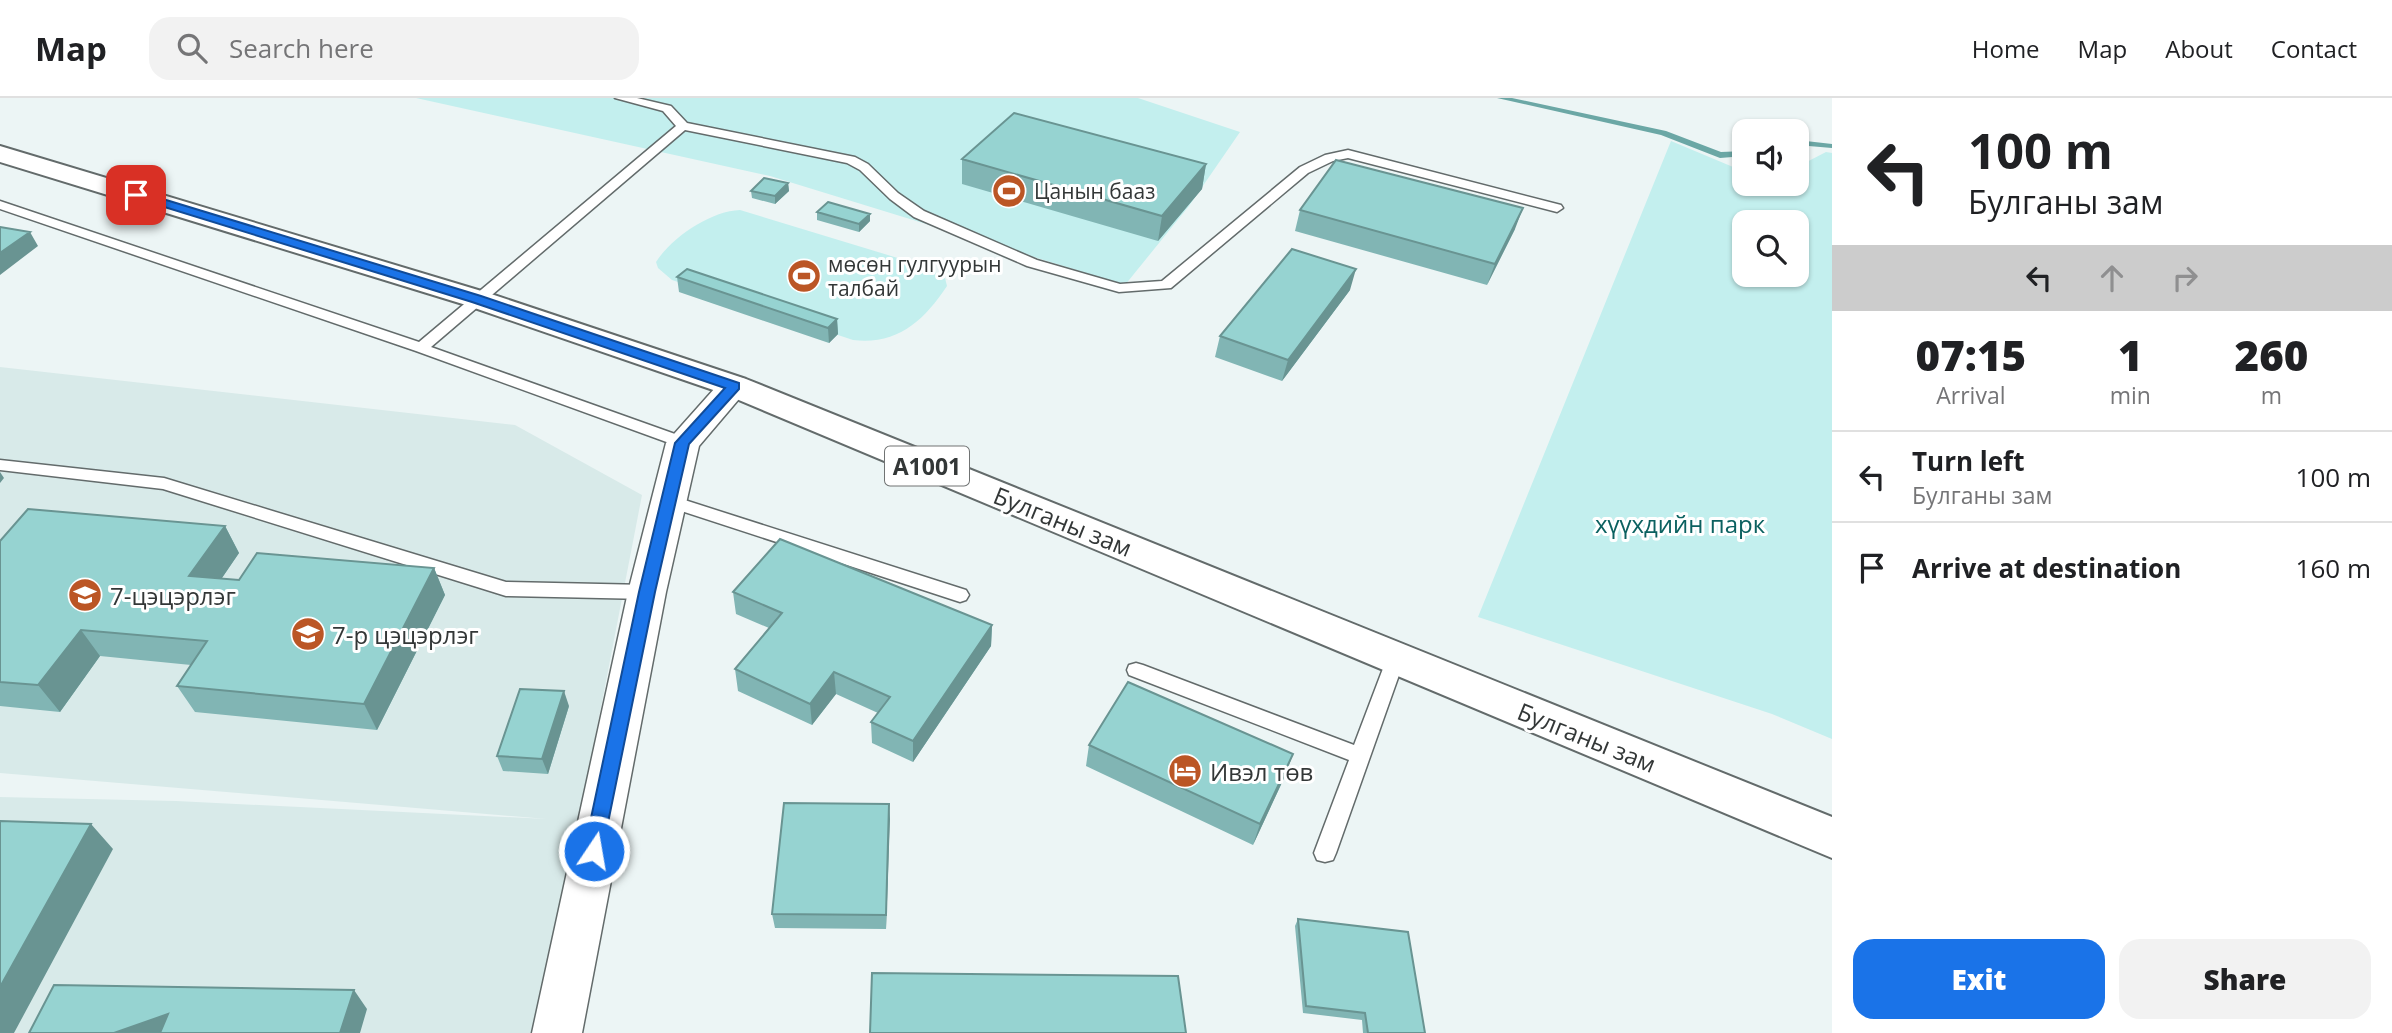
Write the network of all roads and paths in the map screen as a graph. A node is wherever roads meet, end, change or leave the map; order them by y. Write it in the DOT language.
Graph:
graph roads {
  1 [pos="621,98"];
  2 [pos="683,126"];
  3 [pos="0,154"];
  4 [pos="0,205"];
  5 [pos="1558,208"];
  6 [pos="477,299"];
  7 [pos="421,348"];
  8 [pos="734,386"];
  9 [pos="682,443"];
  10 [pos="0,465"];
  11 [pos="668,501"];
  12 [pos="647,592"];
  13 [pos="960,595"];
  14 [pos="1396,659"];
  15 [pos="1136,670"];
  16 [pos="1360,756"];
  17 [pos="1832,838"];
  18 [pos="1325,853"];
  19 [pos="557,1033"];
  1 -- 2 [label="lane"];
  2 -- 5 [label="lane"];
  2 -- 6 [label="lane"];
  3 -- 6 [label="highway, Булганы зам / A1001"];
  4 -- 7 [label="lane"];
  6 -- 7 [label="lane"];
  6 -- 8 [label="highway, Булганы зам / A1001"];
  7 -- 9 [label="lane"];
  8 -- 9 [label="street"];
  8 -- 14 [label="highway, Булганы зам / A1001"];
  9 -- 11 [label="street"];
  10 -- 12 [label="lane"];
  11 -- 12 [label="street"];
  11 -- 13 [label="lane"];
  12 -- 19 [label="street"];
  14 -- 16 [label="lane"];
  14 -- 17 [label="highway, Булганы зам / A1001"];
  15 -- 16 [label="lane"];
  16 -- 18 [label="lane"];
}
